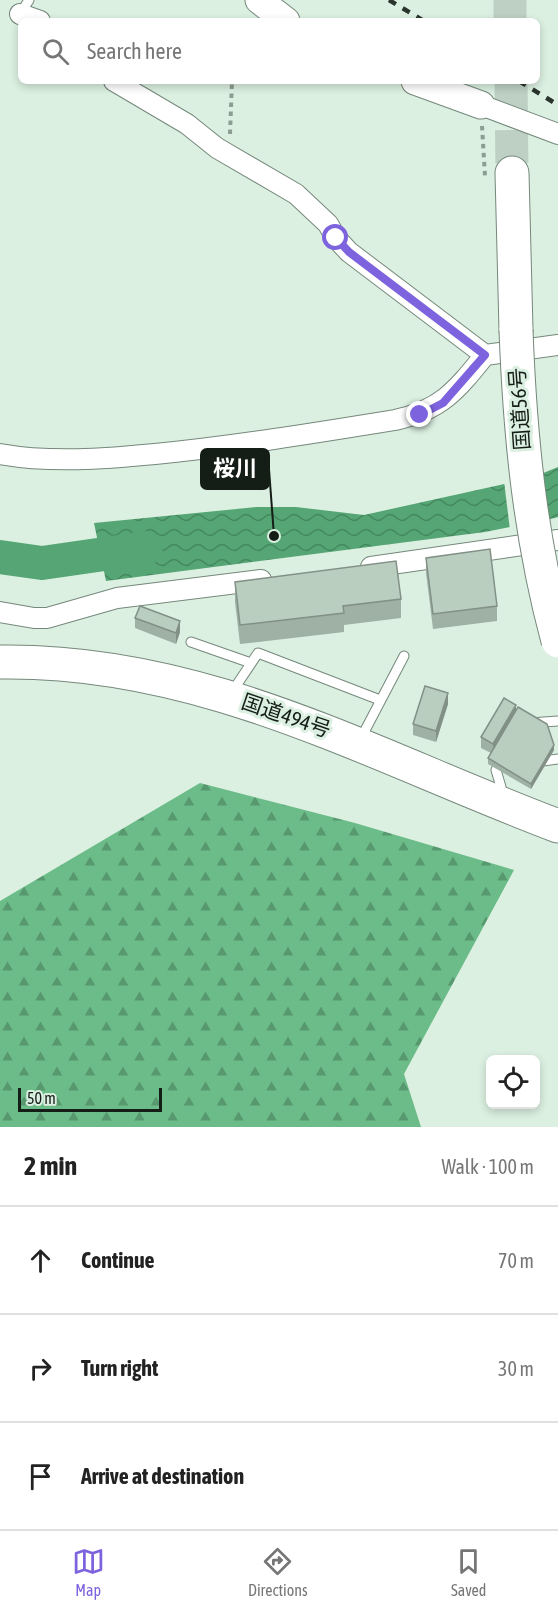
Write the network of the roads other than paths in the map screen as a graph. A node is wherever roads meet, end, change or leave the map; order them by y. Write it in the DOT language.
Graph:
graph roads {
  1 [pos="259,0"];
  2 [pos="24,7"];
  3 [pos="37,18"];
  4 [pos="282,18"];
  5 [pos="119,84"];
  6 [pos="423,84"];
  7 [pos="480,105"];
  8 [pos="558,134"];
  9 [pos="513,173"];
  10 [pos="558,345"];
  11 [pos="485,355"];
  12 [pos="0,454"];
  13 [pos="558,540"];
  14 [pos="352,569"];
  15 [pos="281,578"];
  16 [pos="0,612"];
  17 [pos="558,641"];
  18 [pos="191,642"];
  19 [pos="404,656"];
  20 [pos="0,662"];
  21 [pos="251,663"];
  22 [pos="228,696"];
  23 [pos="380,700"];
  24 [pos="558,721"];
  25 [pos="520,732"];
  26 [pos="358,742"];
  27 [pos="508,751"];
  28 [pos="528,752"];
  29 [pos="558,759"];
  30 [pos="501,788"];
  31 [pos="558,826"];
  1 -- 4 [label="main road"];
  2 -- 3 [label="street"];
  5 -- 11 [label="street"];
  6 -- 7 [label="main road"];
  7 -- 8 [label="street"];
  9 -- 17 [label="highway, 国道56号, bridge"];
  10 -- 11 [label="street"];
  11 -- 12 [label="street"];
  13 -- 14 [label="street"];
  15 -- 16 [label="street"];
  18 -- 21 [label="lane"];
  19 -- 23 [label="lane"];
  20 -- 22 [label="highway, 国道494号"];
  21 -- 22 [label="lane"];
  21 -- 23 [label="lane"];
  22 -- 26 [label="highway, 国道494号"];
  23 -- 26 [label="lane"];
  24 -- 25 [label="lane"];
  26 -- 30 [label="highway, 国道494号"];
  27 -- 30 [label="lane"];
  28 -- 29 [label="lane"];
  30 -- 31 [label="highway, 国道494号"];
}
